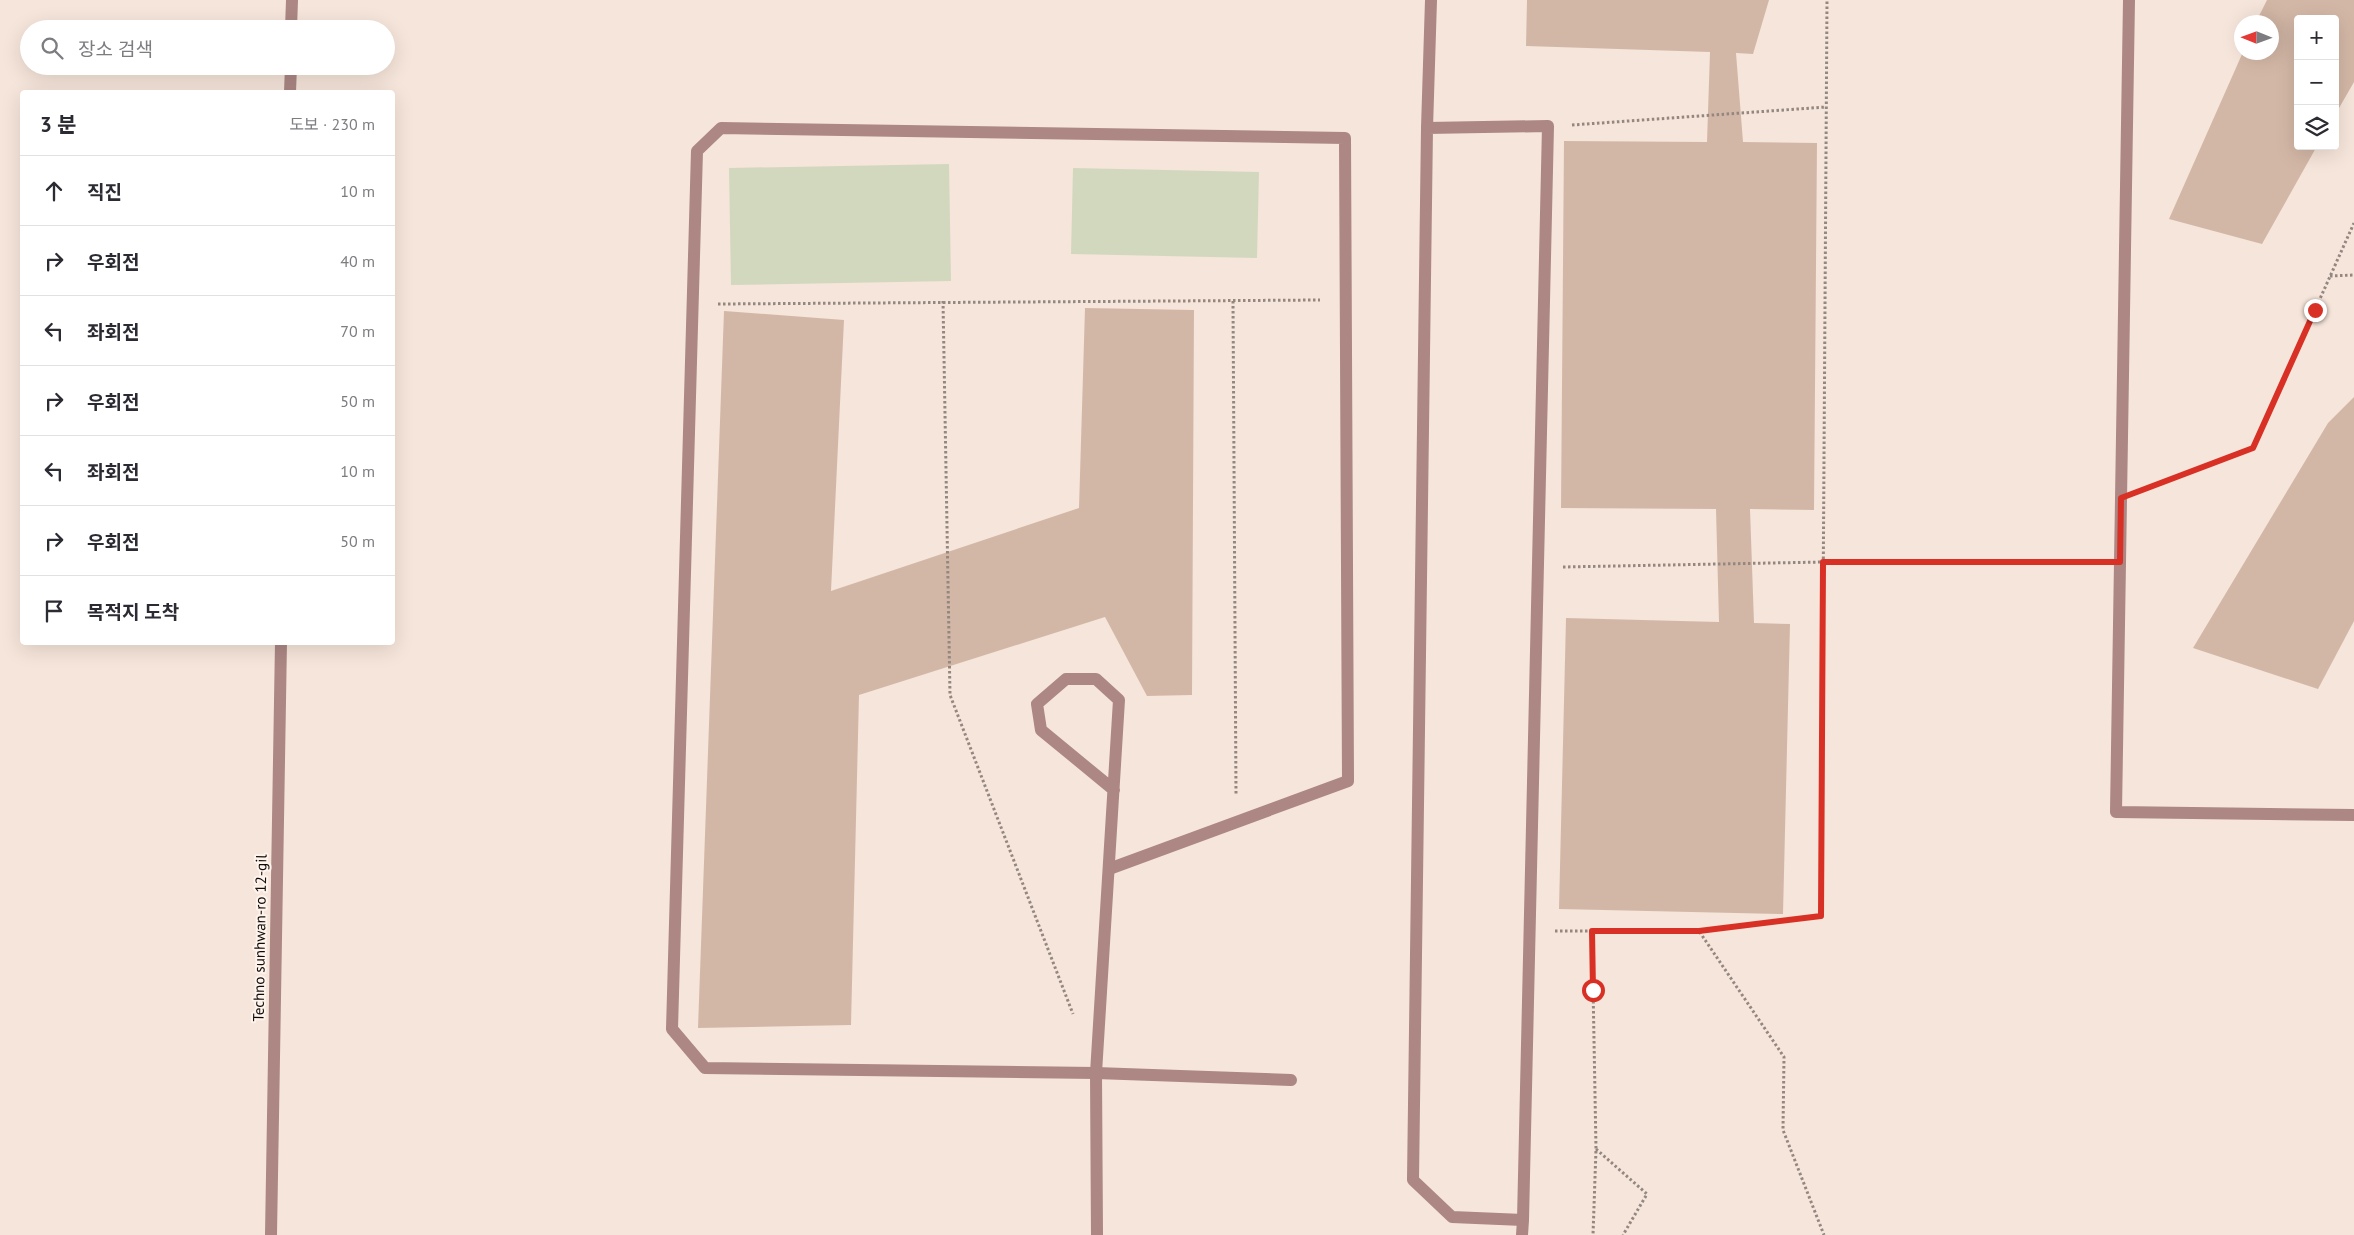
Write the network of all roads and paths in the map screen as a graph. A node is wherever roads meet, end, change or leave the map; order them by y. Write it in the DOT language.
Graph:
graph roads {
  1 [pos="292,0"];
  2 [pos="1431,0"];
  3 [pos="1827,0"];
  4 [pos="2129,0"];
  5 [pos="291,20"];
  6 [pos="291,75"];
  7 [pos="290,90"];
  8 [pos="1826,107"];
  9 [pos="1548,126"];
  10 [pos="1427,128"];
  11 [pos="2354,223"];
  12 [pos="2354,275"];
  13 [pos="2330,276"];
  14 [pos="1233,300"];
  15 [pos="1346,300"];
  16 [pos="943,301"];
  17 [pos="693,305"];
  18 [pos="2121,498"];
  19 [pos="1823,562"];
  20 [pos="2120,562"];
  21 [pos="1538,567"];
  22 [pos="281,645"];
  23 [pos="1114,790"];
  24 [pos="2354,815"];
  25 [pos="1236,823"];
  26 [pos="1109,869"];
  27 [pos="1530,930"];
  28 [pos="1592,931"];
  29 [pos="1699,931"];
  30 [pos="1075,1017"];
  31 [pos="1096,1073"];
  32 [pos="1291,1080"];
  33 [pos="1596,1149"];
  34 [pos="1523,1220"];
  35 [pos="271,1235"];
  36 [pos="1098,1235"];
  37 [pos="1522,1235"];
  38 [pos="1594,1235"];
  39 [pos="1622,1235"];
  40 [pos="1824,1235"];
  1 -- 5 [label="street"];
  2 -- 10 [label="street"];
  3 -- 8 [label="path"];
  4 -- 18 [label="street"];
  6 -- 7 [label="street"];
  8 -- 9 [label="path"];
  8 -- 19 [label="path"];
  9 -- 10 [label="street"];
  9 -- 21 [label="street"];
  10 -- 34 [label="street"];
  11 -- 13 [label="path"];
  12 -- 13 [label="path"];
  13 -- 18 [label="path"];
  14 -- 15 [label="path"];
  14 -- 16 [label="path"];
  14 -- 25 [label="path"];
  15 -- 17 [label="street"];
  15 -- 25 [label="street"];
  16 -- 17 [label="path"];
  16 -- 30 [label="path"];
  17 -- 31 [label="street"];
  18 -- 20 [label="street"];
  19 -- 20 [label="path"];
  19 -- 21 [label="path"];
  19 -- 29 [label="path"];
  20 -- 24 [label="street"];
  21 -- 27 [label="street"];
  22 -- 35 [label="street, Techno sunhwan-ro 12-gil"];
  23 -- 23 [label="street"];
  23 -- 26 [label="street"];
  25 -- 26 [label="street"];
  26 -- 31 [label="street"];
  27 -- 28 [label="path"];
  27 -- 34 [label="street"];
  28 -- 29 [label="path"];
  28 -- 33 [label="path"];
  29 -- 40 [label="path"];
  31 -- 32 [label="street"];
  31 -- 36 [label="street"];
  33 -- 38 [label="path"];
  33 -- 39 [label="path"];
  34 -- 37 [label="street"];
}
